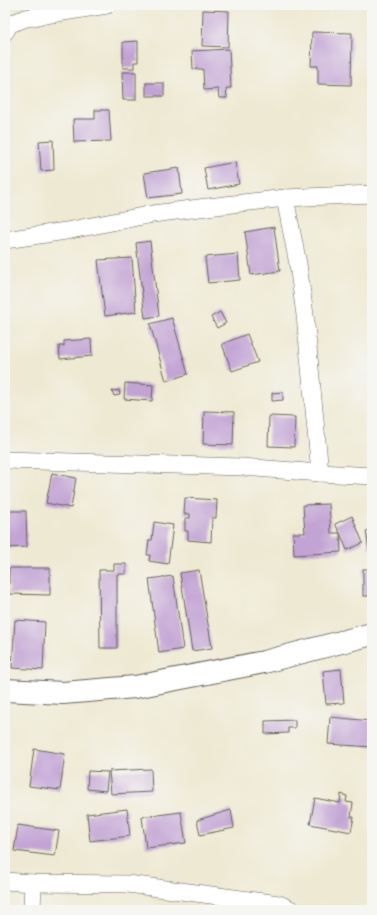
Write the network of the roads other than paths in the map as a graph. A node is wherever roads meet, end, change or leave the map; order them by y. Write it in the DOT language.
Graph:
graph roads {
  1 [pos="107,5"];
  2 [pos="5,32"];
  3 [pos="372,194"];
  4 [pos="286,198"];
  5 [pos="5,240"];
  6 [pos="5,460"];
  7 [pos="320,473"];
  8 [pos="372,476"];
  9 [pos="372,634"];
  10 [pos="5,690"];
  11 [pos="5,881"];
  12 [pos="34,883"];
  13 [pos="32,910"];
  14 [pos="292,910"];
  1 -- 2 [label="street"];
  3 -- 4 [label="street"];
  4 -- 5 [label="street"];
  4 -- 7 [label="street"];
  6 -- 7 [label="street"];
  7 -- 8 [label="street"];
  9 -- 10 [label="street"];
  11 -- 12 [label="street"];
  12 -- 13 [label="street"];
  12 -- 14 [label="street"];
}
